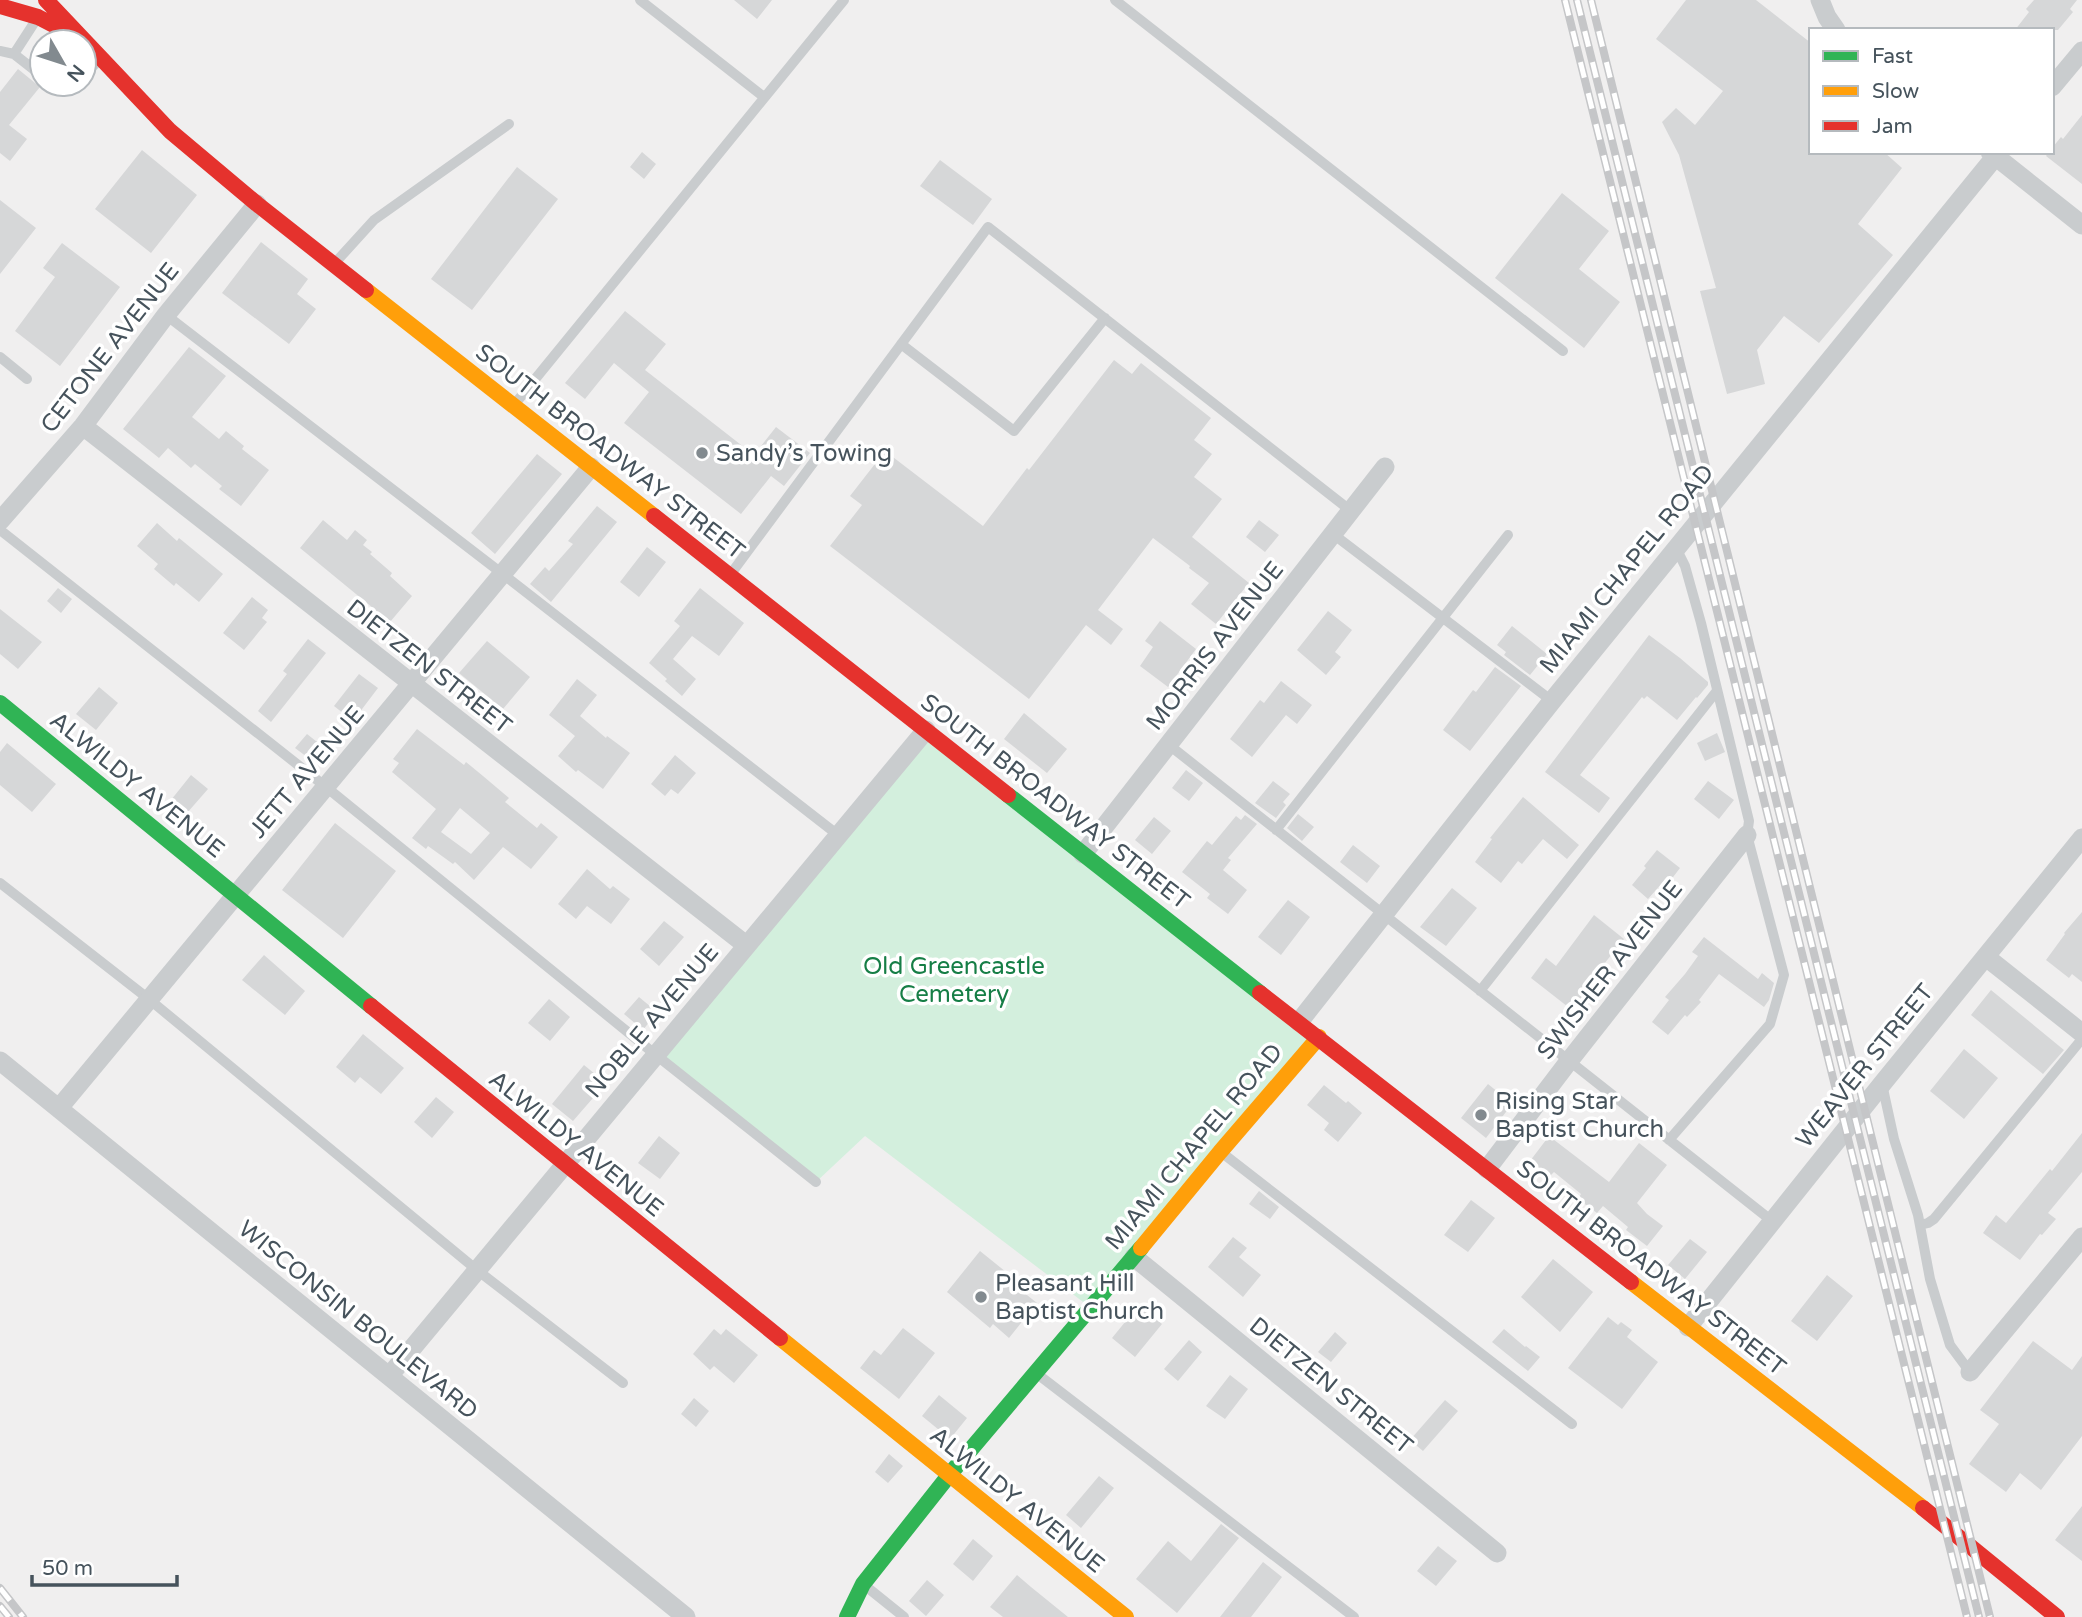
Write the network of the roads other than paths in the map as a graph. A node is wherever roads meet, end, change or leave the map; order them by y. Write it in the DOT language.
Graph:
graph roads {
  1 [pos="640,0"];
  2 [pos="844,0"];
  3 [pos="1115,0"];
  4 [pos="1820,0"];
  5 [pos="52,1"];
  6 [pos="0,6"];
  7 [pos="38,17"];
  8 [pos="59,28"];
  9 [pos="74,28"];
  10 [pos="1834,28"];
  11 [pos="0,51"];
  12 [pos="2082,51"];
  13 [pos="14,54"];
  14 [pos="98,55"];
  15 [pos="101,58"];
  16 [pos="98,61"];
  17 [pos="28,65"];
  18 [pos="2054,86"];
  19 [pos="764,97"];
  20 [pos="509,124"];
  21 [pos="1995,154"];
  22 [pos="257,204"];
  23 [pos="2082,225"];
  24 [pos="334,264"];
  25 [pos="166,315"];
  26 [pos="1105,318"];
  27 [pos="901,344"];
  28 [pos="1563,351"];
  29 [pos="0,356"];
  30 [pos="27,379"];
  31 [pos="513,405"];
  32 [pos="83,426"];
  33 [pos="591,467"];
  34 [pos="1385,467"];
  35 [pos="1351,511"];
  36 [pos="0,521"];
  37 [pos="0,530"];
  38 [pos="1333,534"];
  39 [pos="1508,535"];
  40 [pos="1676,548"];
  41 [pos="504,575"];
  42 [pos="730,575"];
  43 [pos="1444,616"];
  44 [pos="412,685"];
  45 [pos="1716,692"];
  46 [pos="1552,701"];
  47 [pos="0,703"];
  48 [pos="926,730"];
  49 [pos="1169,745"];
  50 [pos="326,787"];
  51 [pos="1276,830"];
  52 [pos="838,835"];
  53 [pos="1746,835"];
  54 [pos="2082,838"];
  55 [pos="1083,855"];
  56 [pos="0,883"];
  57 [pos="236,896"];
  58 [pos="1384,916"];
  59 [pos="747,945"];
  60 [pos="1986,957"];
  61 [pos="1480,991"];
  62 [pos="150,1000"];
  63 [pos="1299,1022"];
  64 [pos="2082,1033"];
  65 [pos="1319,1037"];
  66 [pos="2082,1039"];
  67 [pos="656,1055"];
  68 [pos="1569,1060"];
  69 [pos="0,1061"];
  70 [pos="1882,1084"];
  71 [pos="59,1108"];
  72 [pos="1669,1140"];
  73 [pos="1220,1152"];
  74 [pos="565,1165"];
  75 [pos="1487,1169"];
  76 [pos="816,1182"];
  77 [pos="1772,1221"];
  78 [pos="1920,1225"];
  79 [pos="2082,1237"];
  80 [pos="1134,1257"];
  81 [pos="477,1270"];
  82 [pos="1688,1327"];
  83 [pos="1035,1372"];
  84 [pos="1970,1372"];
  85 [pos="390,1375"];
  86 [pos="623,1383"];
  87 [pos="1572,1424"];
  88 [pos="950,1475"];
  89 [pos="1497,1553"];
  90 [pos="863,1584"];
  91 [pos="686,1617"];
  92 [pos="834,1617"];
  93 [pos="847,1617"];
  94 [pos="904,1617"];
  95 [pos="1126,1617"];
  96 [pos="1354,1617"];
  97 [pos="2057,1617"];
  1 -- 19 [label="lane"];
  2 -- 19 [label="lane"];
  3 -- 28 [label="lane"];
  4 -- 10 [label="street"];
  5 -- 7 [label="lane"];
  5 -- 9 [label="street"];
  6 -- 7 [label="street"];
  7 -- 8 [label="street"];
  7 -- 13 [label="lane"];
  11 -- 13 [label="lane"];
  12 -- 18 [label="street"];
  13 -- 17 [label="lane"];
  14 -- 15 [label="street, SOUTH BROADWAY STREET"];
  15 -- 16 [label="lane"];
  15 -- 22 [label="street, SOUTH BROADWAY STREET"];
  19 -- 31 [label="lane"];
  20 -- 24 [label="lane"];
  21 -- 23 [label="street"];
  21 -- 40 [label="street, MIAMI CHAPEL ROAD"];
  22 -- 24 [label="street, SOUTH BROADWAY STREET"];
  22 -- 25 [label="street, CETONE AVENUE"];
  24 -- 31 [label="street, SOUTH BROADWAY STREET"];
  25 -- 32 [label="street, CETONE AVENUE"];
  25 -- 41 [label="lane"];
  26 -- 27 [label="lane"];
  26 -- 27 [label="lane"];
  26 -- 35 [label="lane"];
  27 -- 42 [label="lane"];
  29 -- 30 [label="lane"];
  31 -- 33 [label="street, SOUTH BROADWAY STREET"];
  32 -- 36 [label="street, CETONE AVENUE"];
  32 -- 44 [label="street, DIETZEN STREET"];
  33 -- 41 [label="street, JETT AVENUE"];
  33 -- 42 [label="street, SOUTH BROADWAY STREET"];
  34 -- 35 [label="street, MORRIS AVENUE"];
  35 -- 38 [label="street, MORRIS AVENUE"];
  37 -- 50 [label="lane"];
  38 -- 43 [label="lane"];
  38 -- 49 [label="street, MORRIS AVENUE"];
  39 -- 43 [label="lane"];
  40 -- 45 [label="lane"];
  40 -- 46 [label="street, MIAMI CHAPEL ROAD"];
  41 -- 44 [label="street, JETT AVENUE"];
  41 -- 52 [label="lane"];
  42 -- 48 [label="street, SOUTH BROADWAY STREET"];
  43 -- 46 [label="lane"];
  43 -- 51 [label="lane"];
  44 -- 50 [label="street, JETT AVENUE"];
  44 -- 59 [label="street, DIETZEN STREET"];
  45 -- 53 [label="lane"];
  45 -- 61 [label="lane"];
  46 -- 58 [label="street, MIAMI CHAPEL ROAD"];
  47 -- 57 [label="street, ALWILDY AVENUE"];
  48 -- 52 [label="street, NOBLE AVENUE"];
  48 -- 55 [label="street, SOUTH BROADWAY STREET"];
  49 -- 51 [label="lane"];
  49 -- 55 [label="street, MORRIS AVENUE"];
  50 -- 57 [label="street, JETT AVENUE"];
  50 -- 67 [label="lane"];
  51 -- 58 [label="lane"];
  52 -- 59 [label="street, NOBLE AVENUE"];
  53 -- 68 [label="street, SWISHER AVENUE"];
  53 -- 72 [label="lane"];
  54 -- 60 [label="street, WEAVER STREET"];
  55 -- 63 [label="street, SOUTH BROADWAY STREET"];
  56 -- 62 [label="lane"];
  57 -- 62 [label="street, JETT AVENUE"];
  57 -- 74 [label="street, ALWILDY AVENUE"];
  58 -- 61 [label="lane"];
  58 -- 63 [label="street, MIAMI CHAPEL ROAD"];
  59 -- 67 [label="street, NOBLE AVENUE"];
  60 -- 64 [label="street"];
  60 -- 70 [label="street, WEAVER STREET"];
  61 -- 68 [label="lane"];
  62 -- 71 [label="street, JETT AVENUE"];
  62 -- 81 [label="lane"];
  63 -- 65 [label="street, SOUTH BROADWAY STREET"];
  65 -- 73 [label="street, MIAMI CHAPEL ROAD"];
  65 -- 75 [label="street, SOUTH BROADWAY STREET"];
  66 -- 78 [label="lane"];
  67 -- 74 [label="street, NOBLE AVENUE"];
  67 -- 76 [label="lane"];
  68 -- 72 [label="lane"];
  68 -- 75 [label="street, SWISHER AVENUE"];
  69 -- 71 [label="street, WISCONSIN BOULEVARD"];
  70 -- 77 [label="street, WEAVER STREET"];
  70 -- 78 [label="lane"];
  71 -- 85 [label="street, WISCONSIN BOULEVARD"];
  72 -- 77 [label="lane"];
  73 -- 80 [label="street, MIAMI CHAPEL ROAD"];
  73 -- 87 [label="lane"];
  74 -- 81 [label="street, NOBLE AVENUE"];
  74 -- 88 [label="street, ALWILDY AVENUE"];
  75 -- 82 [label="street, SOUTH BROADWAY STREET"];
  77 -- 82 [label="street, WEAVER STREET"];
  78 -- 84 [label="lane"];
  79 -- 84 [label="street"];
  80 -- 83 [label="street, MIAMI CHAPEL ROAD"];
  80 -- 89 [label="street, DIETZEN STREET"];
  81 -- 85 [label="street, NOBLE AVENUE"];
  81 -- 86 [label="lane"];
  82 -- 97 [label="street, SOUTH BROADWAY STREET"];
  83 -- 88 [label="street, MIAMI CHAPEL ROAD"];
  83 -- 96 [label="lane"];
  85 -- 91 [label="street, WISCONSIN BOULEVARD"];
  88 -- 90 [label="street, MIAMI CHAPEL ROAD"];
  88 -- 95 [label="street, ALWILDY AVENUE"];
  90 -- 92 [label="lane"];
  90 -- 93 [label="street, MIAMI CHAPEL ROAD"];
  90 -- 94 [label="lane"];
}
